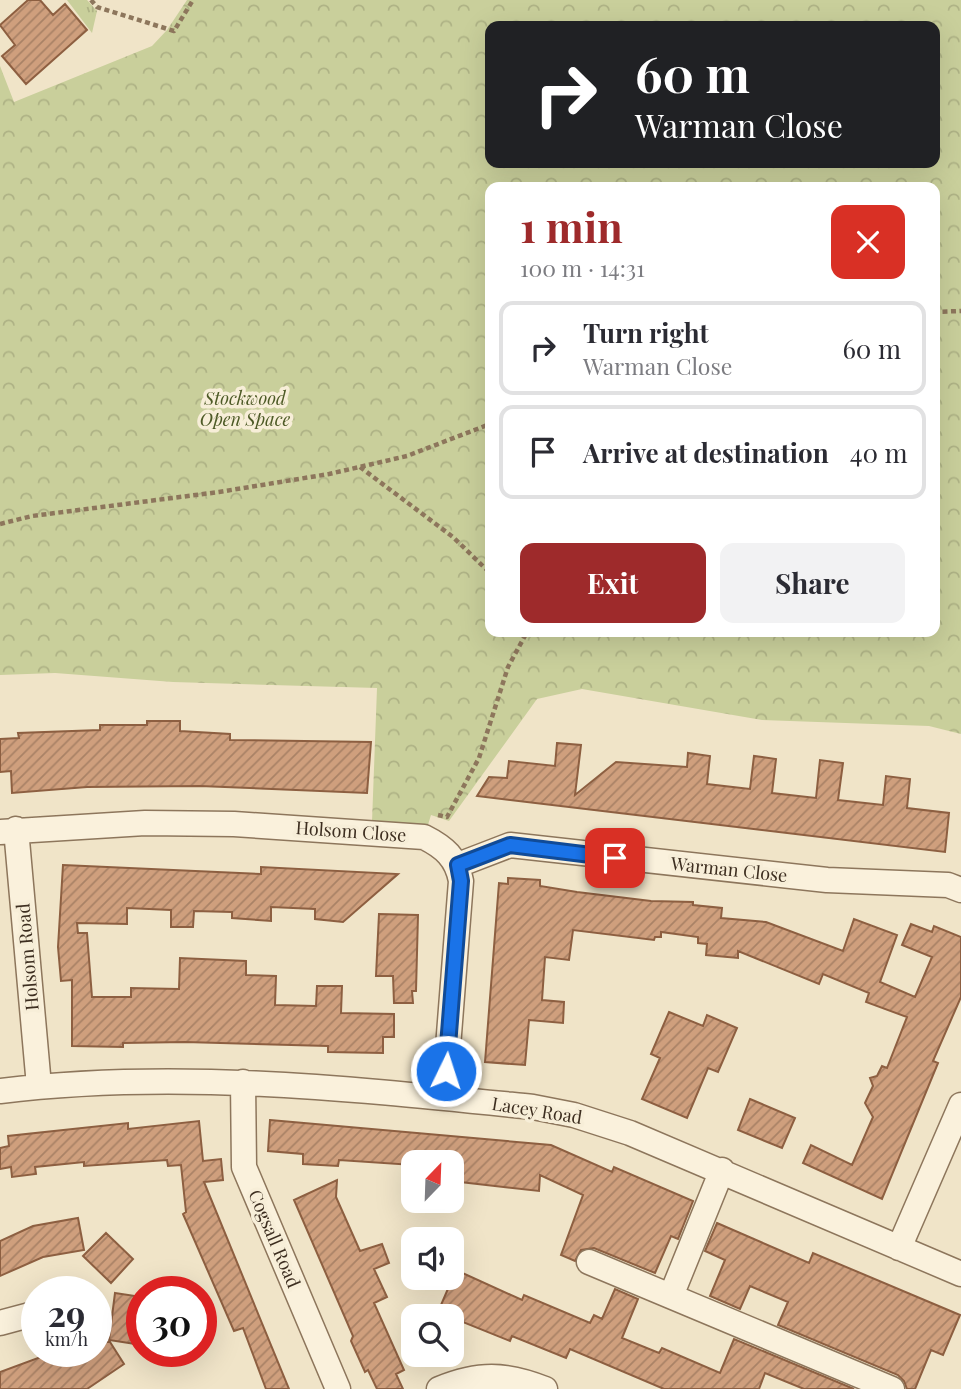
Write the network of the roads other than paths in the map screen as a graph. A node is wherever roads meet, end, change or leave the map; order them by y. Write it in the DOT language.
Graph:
graph roads {
  1 [pos="8,830"];
  2 [pos="458,865"];
  3 [pos="961,890"];
  4 [pos="243,1082"];
  5 [pos="39,1086"];
  6 [pos="0,1091"];
  7 [pos="444,1098"];
  8 [pos="961,1105"];
  9 [pos="722,1170"];
  10 [pos="899,1248"];
  11 [pos="589,1262"];
  12 [pos="961,1274"];
  13 [pos="671,1296"];
  14 [pos="21,1317"];
  15 [pos="0,1322"];
  16 [pos="338,1389"];
  17 [pos="439,1389"];
  18 [pos="545,1389"];
  19 [pos="892,1389"];
  1 -- 2 [label="street, Holsom Close"];
  1 -- 5 [label="street, Holsom Road"];
  2 -- 3 [label="street, Warman Close"];
  2 -- 7 [label="street"];
  4 -- 5 [label="street, Lacey Road"];
  4 -- 7 [label="street, Lacey Road"];
  4 -- 16 [label="street, Cogsall Road"];
  5 -- 6 [label="street, Lacey Road"];
  7 -- 9 [label="street, Lacey Road"];
  8 -- 10 [label="street"];
  9 -- 10 [label="street, Lacey Road"];
  9 -- 13 [label="street"];
  10 -- 12 [label="street, Lacey Road"];
  11 -- 13 [label="street"];
  13 -- 19 [label="street"];
  14 -- 15 [label="street"];
  17 -- 18 [label="street"];
}
